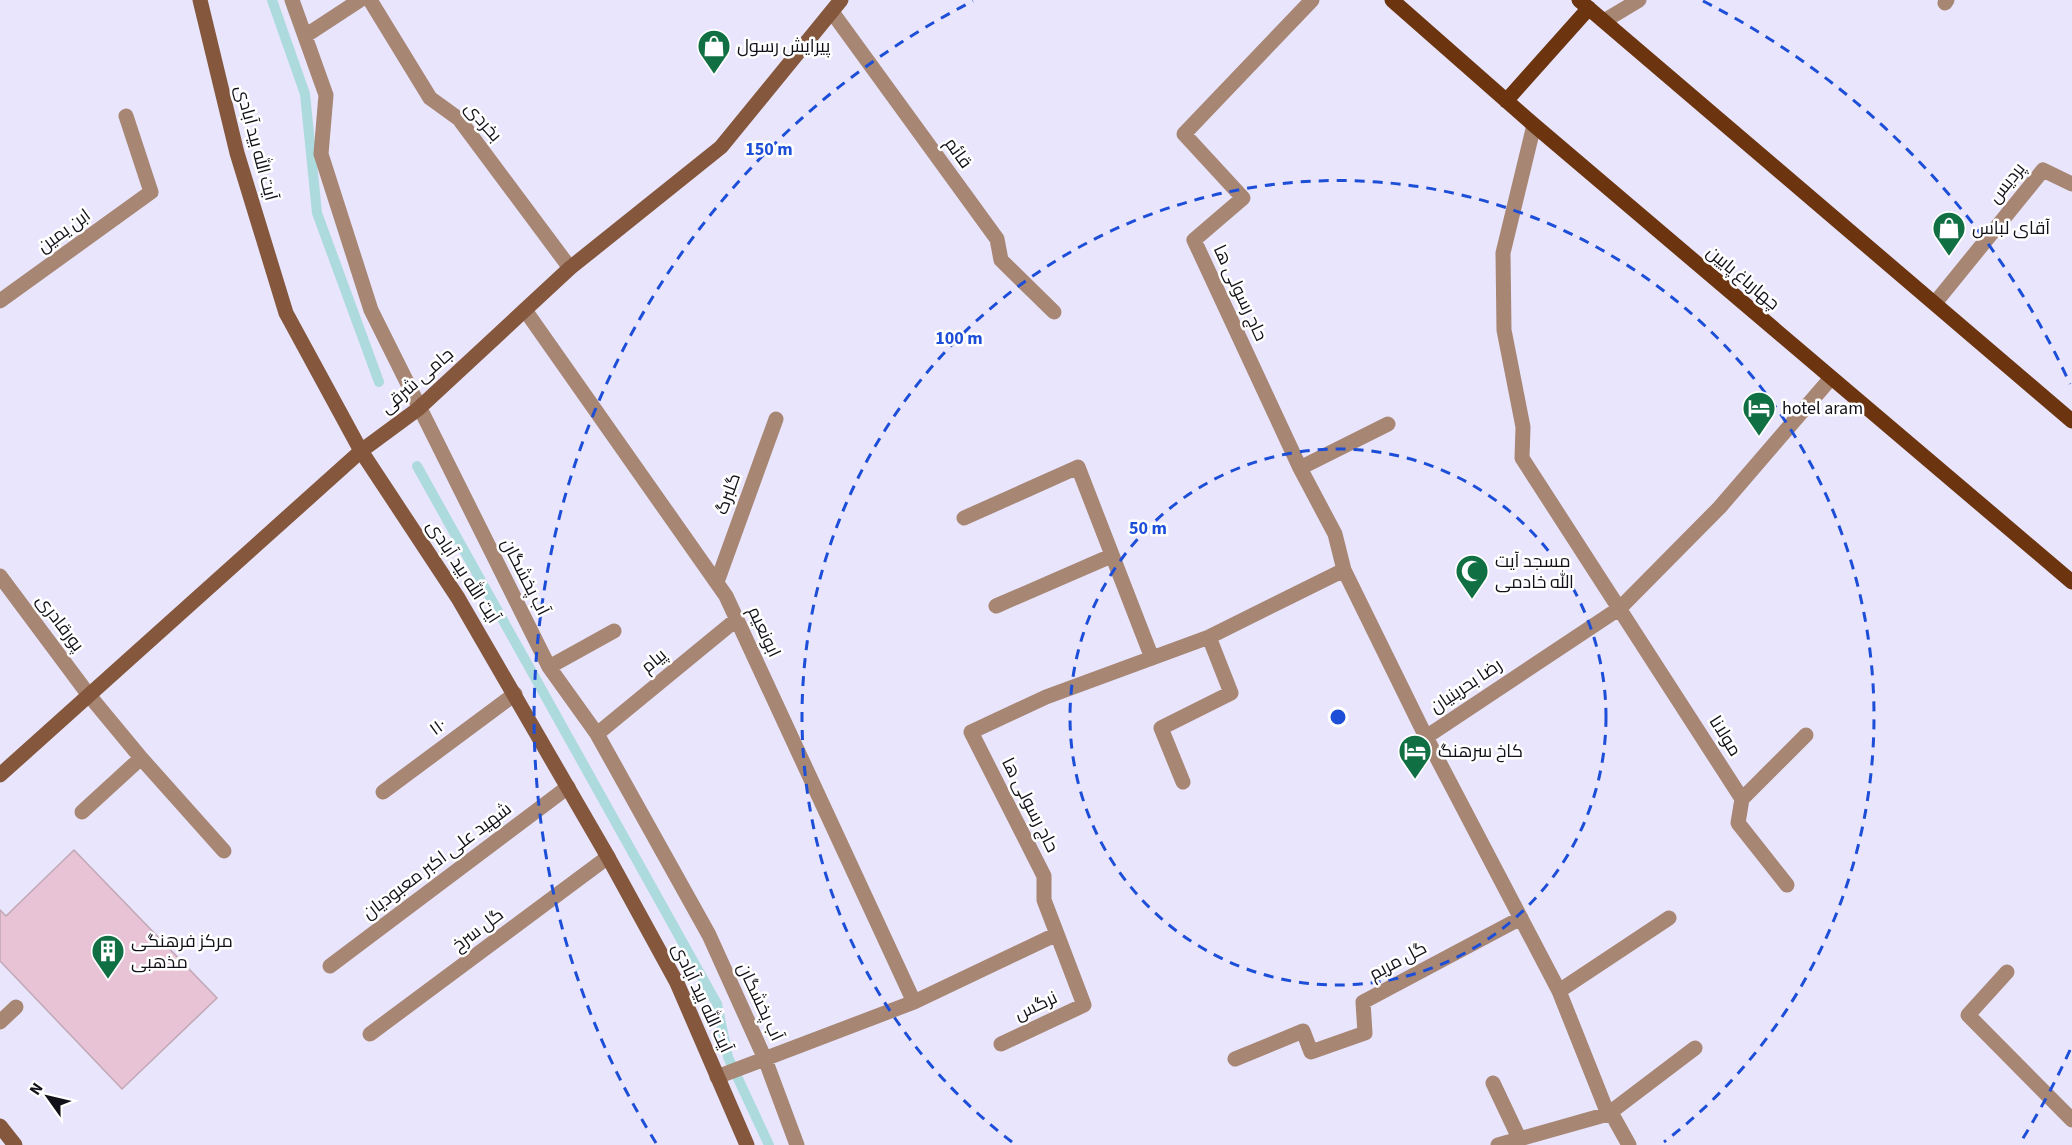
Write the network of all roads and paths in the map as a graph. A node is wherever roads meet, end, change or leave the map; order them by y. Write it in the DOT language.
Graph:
graph roads {
  1 [pos="200,0"];
  2 [pos="292,0"];
  3 [pos="360,0"];
  4 [pos="370,0"];
  5 [pos="1312,0"];
  6 [pos="1392,0"];
  7 [pos="1639,0"];
  8 [pos="1584,4"];
  9 [pos="837,6"];
  10 [pos="1604,21"];
  11 [pos="305,36"];
  12 [pos="1506,101"];
  13 [pos="126,116"];
  14 [pos="1534,125"];
  15 [pos="2072,184"];
  16 [pos="570,268"];
  17 [pos="0,302"];
  18 [pos="1935,303"];
  19 [pos="525,310"];
  20 [pos="1054,312"];
  21 [pos="1831,378"];
  22 [pos="418,409"];
  23 [pos="776,418"];
  24 [pos="2072,422"];
  25 [pos="1388,424"];
  26 [pos="361,452"];
  27 [pos="1300,468"];
  28 [pos="964,518"];
  29 [pos="1111,556"];
  30 [pos="1344,570"];
  31 [pos="0,576"];
  32 [pos="717,582"];
  33 [pos="2072,582"];
  34 [pos="996,606"];
  35 [pos="1620,608"];
  36 [pos="736,619"];
  37 [pos="614,631"];
  38 [pos="1209,637"];
  39 [pos="1152,658"];
  40 [pos="549,667"];
  41 [pos="88,694"];
  42 [pos="515,694"];
  43 [pos="597,734"];
  44 [pos="1806,735"];
  45 [pos="1425,736"];
  46 [pos="141,758"];
  47 [pos="0,775"];
  48 [pos="1184,782"];
  49 [pos="568,787"];
  50 [pos="383,792"];
  51 [pos="1742,799"];
  52 [pos="82,812"];
  53 [pos="224,851"];
  54 [pos="609,857"];
  55 [pos="1787,885"];
  56 [pos="1521,918"];
  57 [pos="1669,918"];
  58 [pos="1057,934"];
  59 [pos="330,966"];
  60 [pos="2007,972"];
  61 [pos="1559,991"];
  62 [pos="914,1002"];
  63 [pos="16,1007"];
  64 [pos="0,1022"];
  65 [pos="370,1034"];
  66 [pos="1001,1044"];
  67 [pos="1695,1048"];
  68 [pos="765,1059"];
  69 [pos="1235,1059"];
  70 [pos="717,1077"];
  71 [pos="1493,1083"];
  72 [pos="1608,1114"];
  73 [pos="2072,1120"];
  74 [pos="0,1126"];
  75 [pos="1520,1138"];
  76 [pos="15,1145"];
  77 [pos="747,1145"];
  78 [pos="797,1145"];
  79 [pos="1498,1145"];
  80 [pos="1629,1145"];
  1 -- 26 [label="street, آیت الله بید آبادی"];
  2 -- 11 [label="street, آب پخشگان"];
  3 -- 11 [label="street"];
  4 -- 16 [label="street, بخردی"];
  5 -- 27 [label="street, حاج رسولی ها"];
  6 -- 12 [label="main road, چهارباغ پایین"];
  7 -- 10 [label="street"];
  8 -- 10 [label="main road"];
  8 -- 12 [label="main road"];
  9 -- 16 [label="street, جامی شرقی"];
  9 -- 20 [label="street, قائم"];
  10 -- 18 [label="main road"];
  11 -- 22 [label="street, آب پخشگان"];
  12 -- 14 [label="main road, چهارباغ پایین"];
  13 -- 17 [label="street, ابن یمین"];
  14 -- 21 [label="main road, چهارباغ پایین"];
  14 -- 35 [label="street"];
  15 -- 18 [label="street, پردیس"];
  16 -- 19 [label="street, جامی شرقی"];
  18 -- 24 [label="main road"];
  19 -- 22 [label="street, جامی شرقی"];
  19 -- 32 [label="street, ابونعیم"];
  21 -- 33 [label="main road, چهارباغ پایین"];
  21 -- 35 [label="street, رضا بحرینیان"];
  22 -- 26 [label="street, جامی شرقی"];
  22 -- 40 [label="street, آب پخشگان"];
  23 -- 32 [label="street, گلبرگ"];
  25 -- 27 [label="street"];
  26 -- 41 [label="street, جامی شرقی"];
  26 -- 42 [label="street, آیت الله بید آبادی"];
  27 -- 30 [label="street, حاج رسولی ها"];
  28 -- 29 [label="street"];
  29 -- 34 [label="street"];
  29 -- 39 [label="street"];
  30 -- 38 [label="street, حاج رسولی ها"];
  30 -- 45 [label="street, حاج رسولی ها"];
  31 -- 41 [label="street, پورقادری"];
  32 -- 36 [label="street, ابونعیم"];
  35 -- 45 [label="street, رضا بحرینیان"];
  35 -- 51 [label="street, مولانا"];
  36 -- 43 [label="street, پیام"];
  36 -- 62 [label="street, ابونعیم"];
  37 -- 40 [label="street"];
  38 -- 39 [label="street, حاج رسولی ها"];
  38 -- 48 [label="street"];
  39 -- 58 [label="street, حاج رسولی ها"];
  40 -- 43 [label="street, آب پخشگان"];
  41 -- 46 [label="street, پورقادری"];
  41 -- 47 [label="street, جامی شرقی"];
  42 -- 49 [label="street, آیت الله بید آبادی"];
  42 -- 50 [label="street, ۱۱۰"];
  43 -- 68 [label="street, آب پخشگان"];
  44 -- 51 [label="street"];
  45 -- 56 [label="street, رضا بحرینیان"];
  46 -- 52 [label="street"];
  46 -- 53 [label="street, پورقادری"];
  49 -- 54 [label="street, آیت الله بید آبادی"];
  49 -- 59 [label="street, شهید علی اکبر معبودیان"];
  51 -- 55 [label="street"];
  54 -- 65 [label="street, گل سرخ"];
  54 -- 70 [label="street, آیت الله بید آبادی"];
  56 -- 61 [label="street, رضا بحرینیان"];
  56 -- 69 [label="street, گل مریم"];
  57 -- 61 [label="street"];
  58 -- 62 [label="street"];
  58 -- 66 [label="street, نرگس"];
  60 -- 73 [label="street"];
  61 -- 72 [label="street, رضا بحرینیان"];
  62 -- 68 [label="street"];
  63 -- 64 [label="street"];
  67 -- 72 [label="street"];
  68 -- 70 [label="street"];
  68 -- 78 [label="street, آب پخشگان"];
  70 -- 77 [label="street, آیت الله بید آبادی"];
  71 -- 75 [label="street"];
  72 -- 75 [label="street"];
  72 -- 80 [label="street, رضا بحرینیان"];
  74 -- 76 [label="street"];
  75 -- 79 [label="street"];
}
